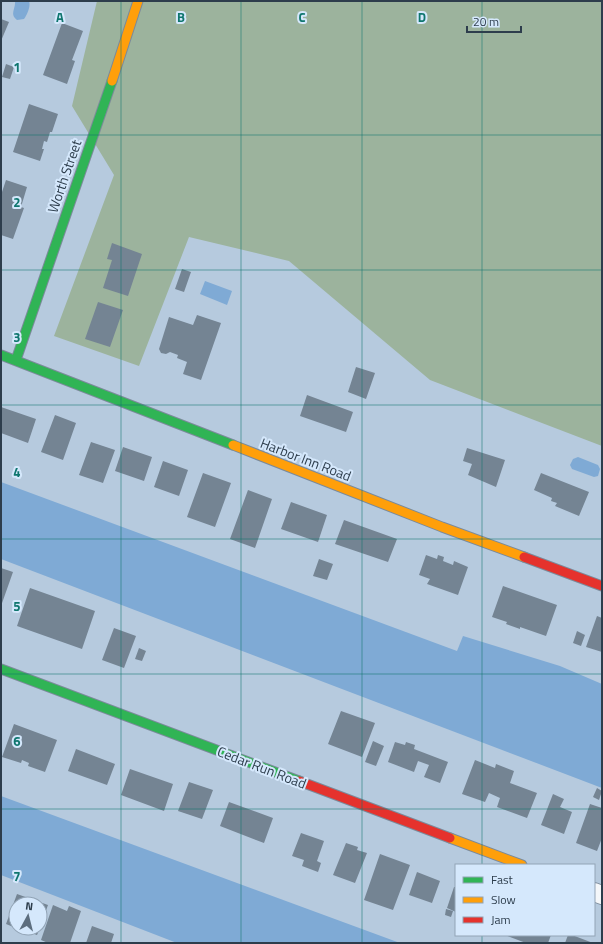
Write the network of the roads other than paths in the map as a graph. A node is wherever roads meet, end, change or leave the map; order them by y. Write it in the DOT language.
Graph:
graph roads {
  1 [pos="138,1"];
  2 [pos="1,355"];
  3 [pos="16,360"];
  4 [pos="602,586"];
  5 [pos="1,669"];
  6 [pos="519,864"];
  1 -- 3 [label="street, Worth Street"];
  2 -- 3 [label="street, Harbor Inn Road"];
  3 -- 4 [label="street, Harbor Inn Road"];
  5 -- 6 [label="street, Cedar Run Road"];
}
